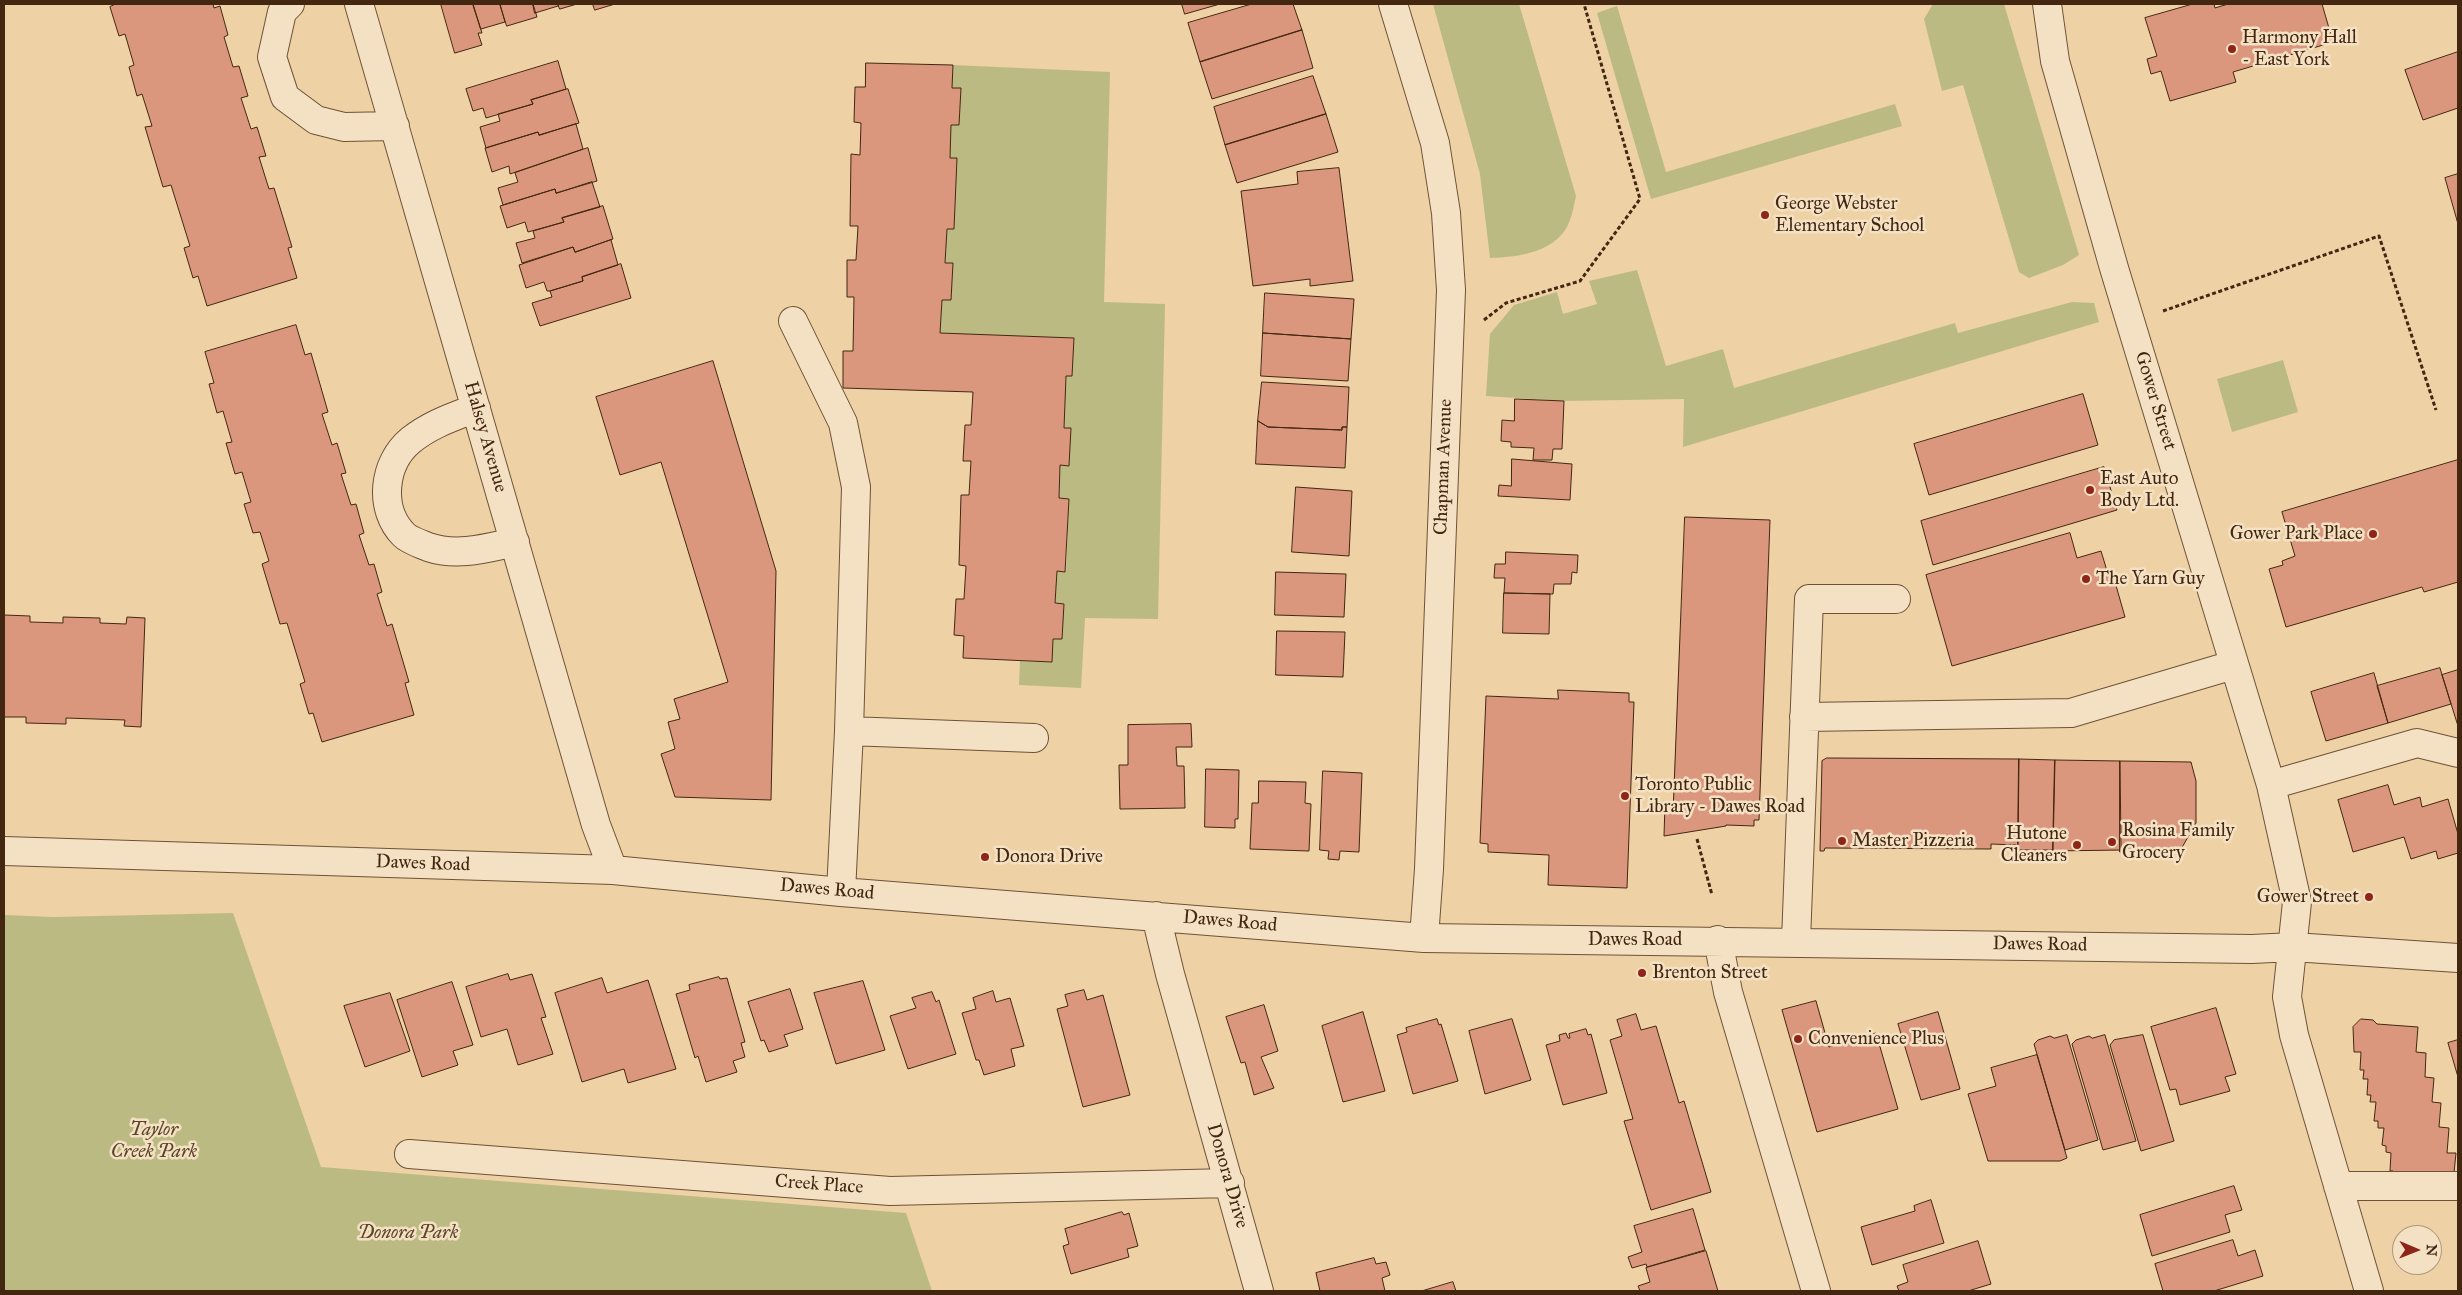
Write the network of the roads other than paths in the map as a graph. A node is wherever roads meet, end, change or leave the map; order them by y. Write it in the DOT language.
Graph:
graph roads {
  1 [pos="290,4"];
  2 [pos="359,4"];
  3 [pos="1393,4"];
  4 [pos="2048,4"];
  5 [pos="395,126"];
  6 [pos="793,321"];
  7 [pos="476,408"];
  8 [pos="515,542"];
  9 [pos="1896,599"];
  10 [pos="2233,665"];
  11 [pos="1804,717"];
  12 [pos="849,731"];
  13 [pos="1034,738"];
  14 [pos="2458,753"];
  15 [pos="2271,785"];
  16 [pos="4,851"];
  17 [pos="613,870"];
  18 [pos="841,892"];
  19 [pos="1156,916"];
  20 [pos="1424,938"];
  21 [pos="1718,940"];
  22 [pos="1796,941"];
  23 [pos="2293,947"];
  24 [pos="2458,958"];
  25 [pos="409,1154"];
  26 [pos="1230,1183"];
  27 [pos="2338,1186"];
  28 [pos="2458,1186"];
  29 [pos="1259,1291"];
  30 [pos="1816,1291"];
  31 [pos="2369,1291"];
  1 -- 5 [label="street"];
  2 -- 5 [label="street, Halsey Avenue"];
  3 -- 20 [label="street, Chapman Avenue"];
  4 -- 10 [label="street, Gower Street"];
  5 -- 7 [label="street, Halsey Avenue"];
  6 -- 12 [label="street"];
  7 -- 8 [label="street, Halsey Avenue"];
  7 -- 8 [label="street"];
  8 -- 17 [label="street, Halsey Avenue"];
  9 -- 11 [label="street"];
  10 -- 11 [label="street"];
  10 -- 15 [label="street, Gower Street"];
  11 -- 22 [label="street"];
  12 -- 13 [label="street"];
  12 -- 18 [label="street"];
  14 -- 15 [label="street"];
  15 -- 23 [label="street, Gower Street"];
  16 -- 17 [label="street, Dawes Road"];
  17 -- 18 [label="street, Dawes Road"];
  18 -- 19 [label="street, Dawes Road"];
  19 -- 20 [label="street, Dawes Road"];
  19 -- 26 [label="street, Donora Drive"];
  20 -- 21 [label="street, Dawes Road"];
  21 -- 22 [label="street, Dawes Road"];
  21 -- 30 [label="street"];
  22 -- 23 [label="street, Dawes Road"];
  23 -- 24 [label="street, Dawes Road"];
  23 -- 27 [label="street, Gower Street"];
  25 -- 26 [label="street, Creek Place"];
  26 -- 29 [label="street, Donora Drive"];
  27 -- 28 [label="street"];
  27 -- 31 [label="street, Gower Street"];
}
